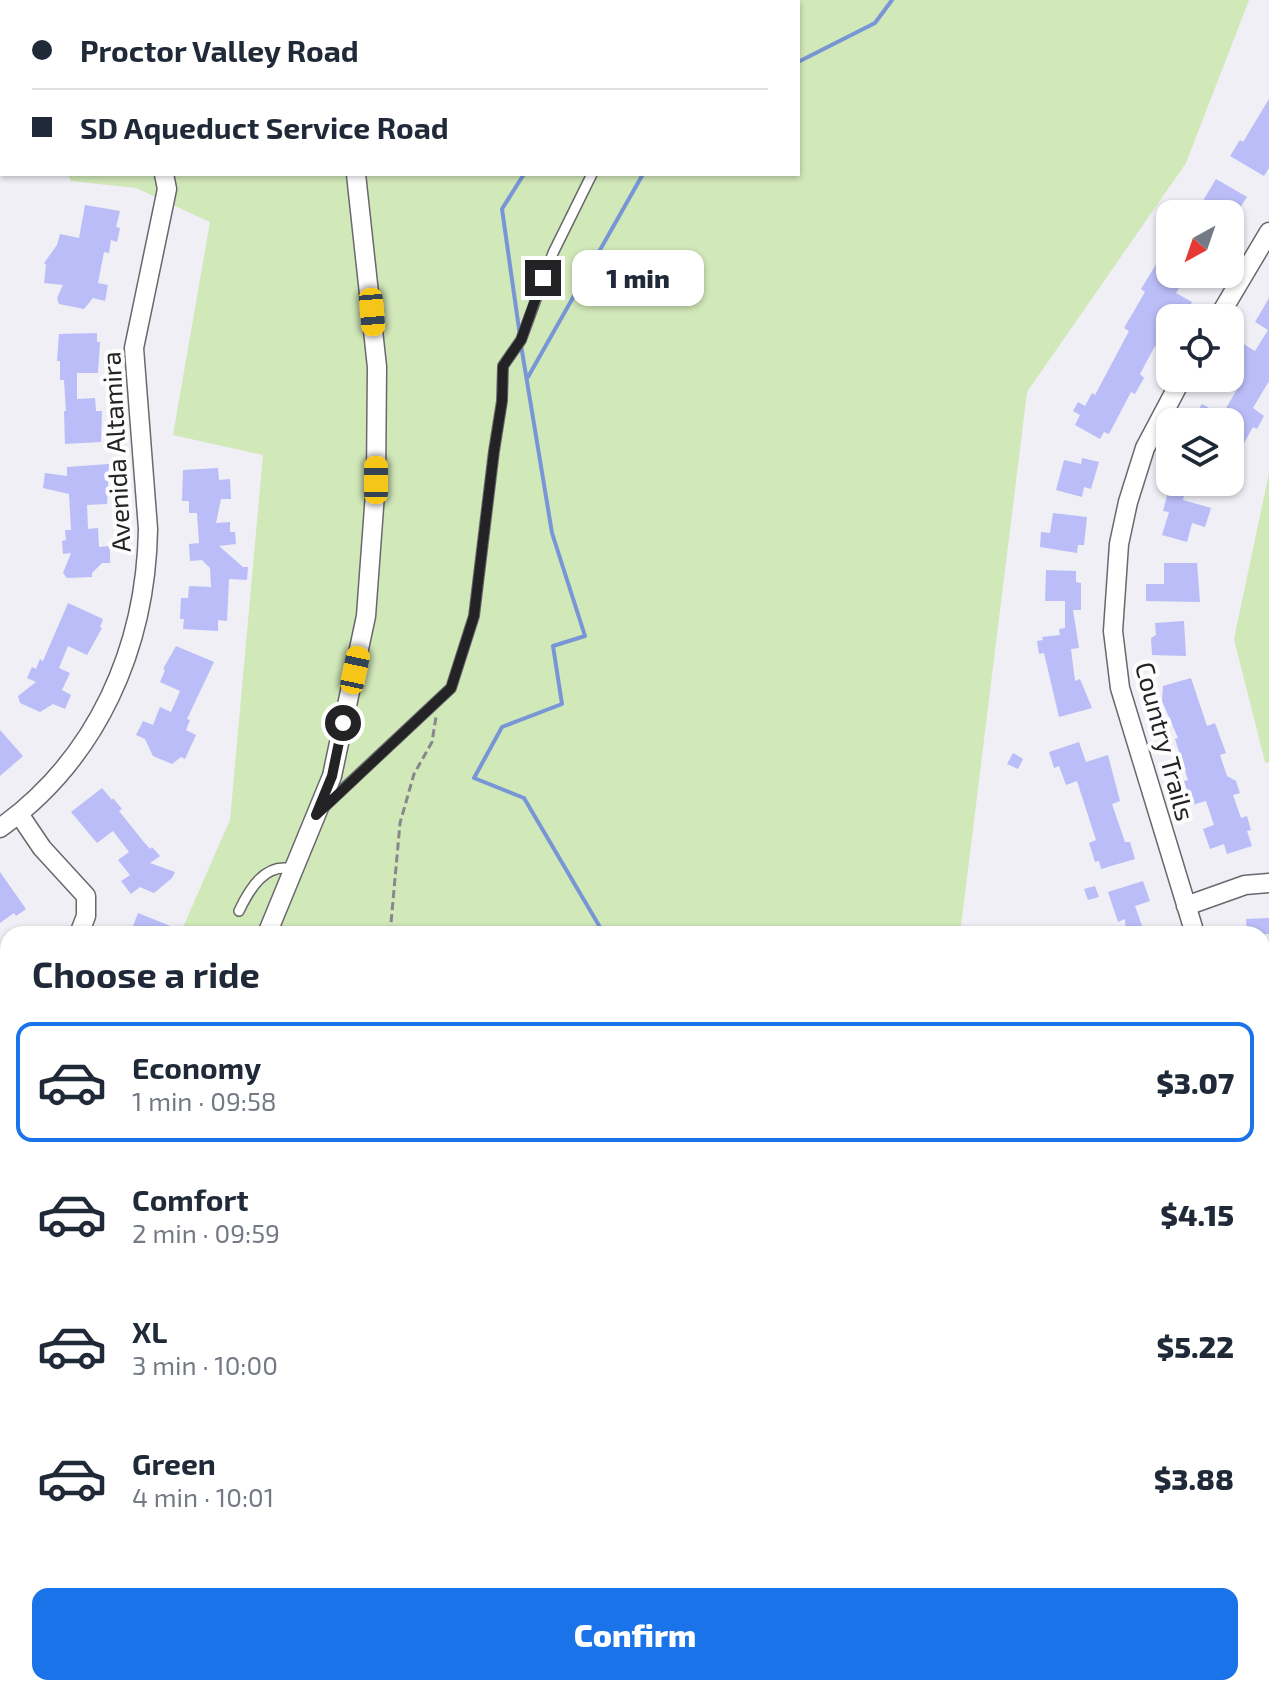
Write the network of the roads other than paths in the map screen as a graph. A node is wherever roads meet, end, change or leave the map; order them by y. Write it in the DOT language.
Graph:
graph roads {
  1 [pos="164,176"];
  2 [pos="356,176"];
  3 [pos="591,176"];
  4 [pos="1269,232"];
  5 [pos="1226,304"];
  6 [pos="1175,392"];
  7 [pos="19,814"];
  8 [pos="316,815"];
  9 [pos="0,828"];
  10 [pos="292,869"];
  11 [pos="1269,883"];
  12 [pos="1186,906"];
  13 [pos="239,911"];
  14 [pos="82,926"];
  15 [pos="270,926"];
  16 [pos="1192,926"];
  1 -- 7 [label="street, Avenida Altamira"];
  2 -- 8 [label="street"];
  3 -- 8 [label="lane"];
  4 -- 5 [label="street"];
  6 -- 12 [label="street, Country Trails"];
  7 -- 9 [label="street, Avenida Altamira"];
  7 -- 14 [label="street"];
  8 -- 10 [label="street"];
  10 -- 13 [label="lane"];
  10 -- 15 [label="street"];
  11 -- 12 [label="street"];
  12 -- 16 [label="street, Country Trails"];
}
